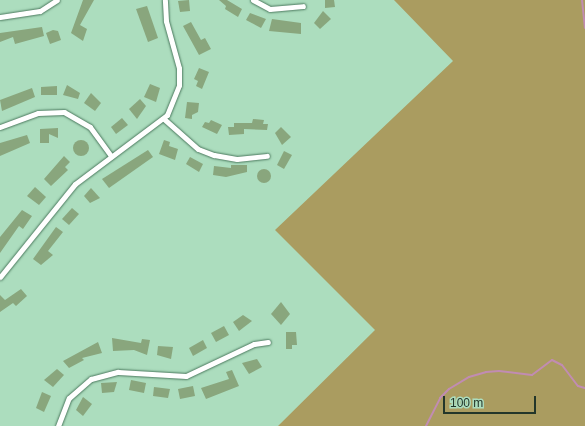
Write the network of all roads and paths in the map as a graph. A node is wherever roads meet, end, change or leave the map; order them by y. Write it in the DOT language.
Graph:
graph roads {
  1 [pos="57,0"];
  2 [pos="166,0"];
  3 [pos="253,0"];
  4 [pos="303,6"];
  5 [pos="0,17"];
  6 [pos="164,119"];
  7 [pos="0,128"];
  8 [pos="111,156"];
  9 [pos="267,156"];
  10 [pos="0,277"];
  11 [pos="268,342"];
  12 [pos="58,426"];
  1 -- 5 [label="street"];
  2 -- 6 [label="street"];
  3 -- 4 [label="street"];
  6 -- 8 [label="street"];
  6 -- 9 [label="street"];
  7 -- 8 [label="street"];
  8 -- 10 [label="street"];
  11 -- 12 [label="street"];
}
